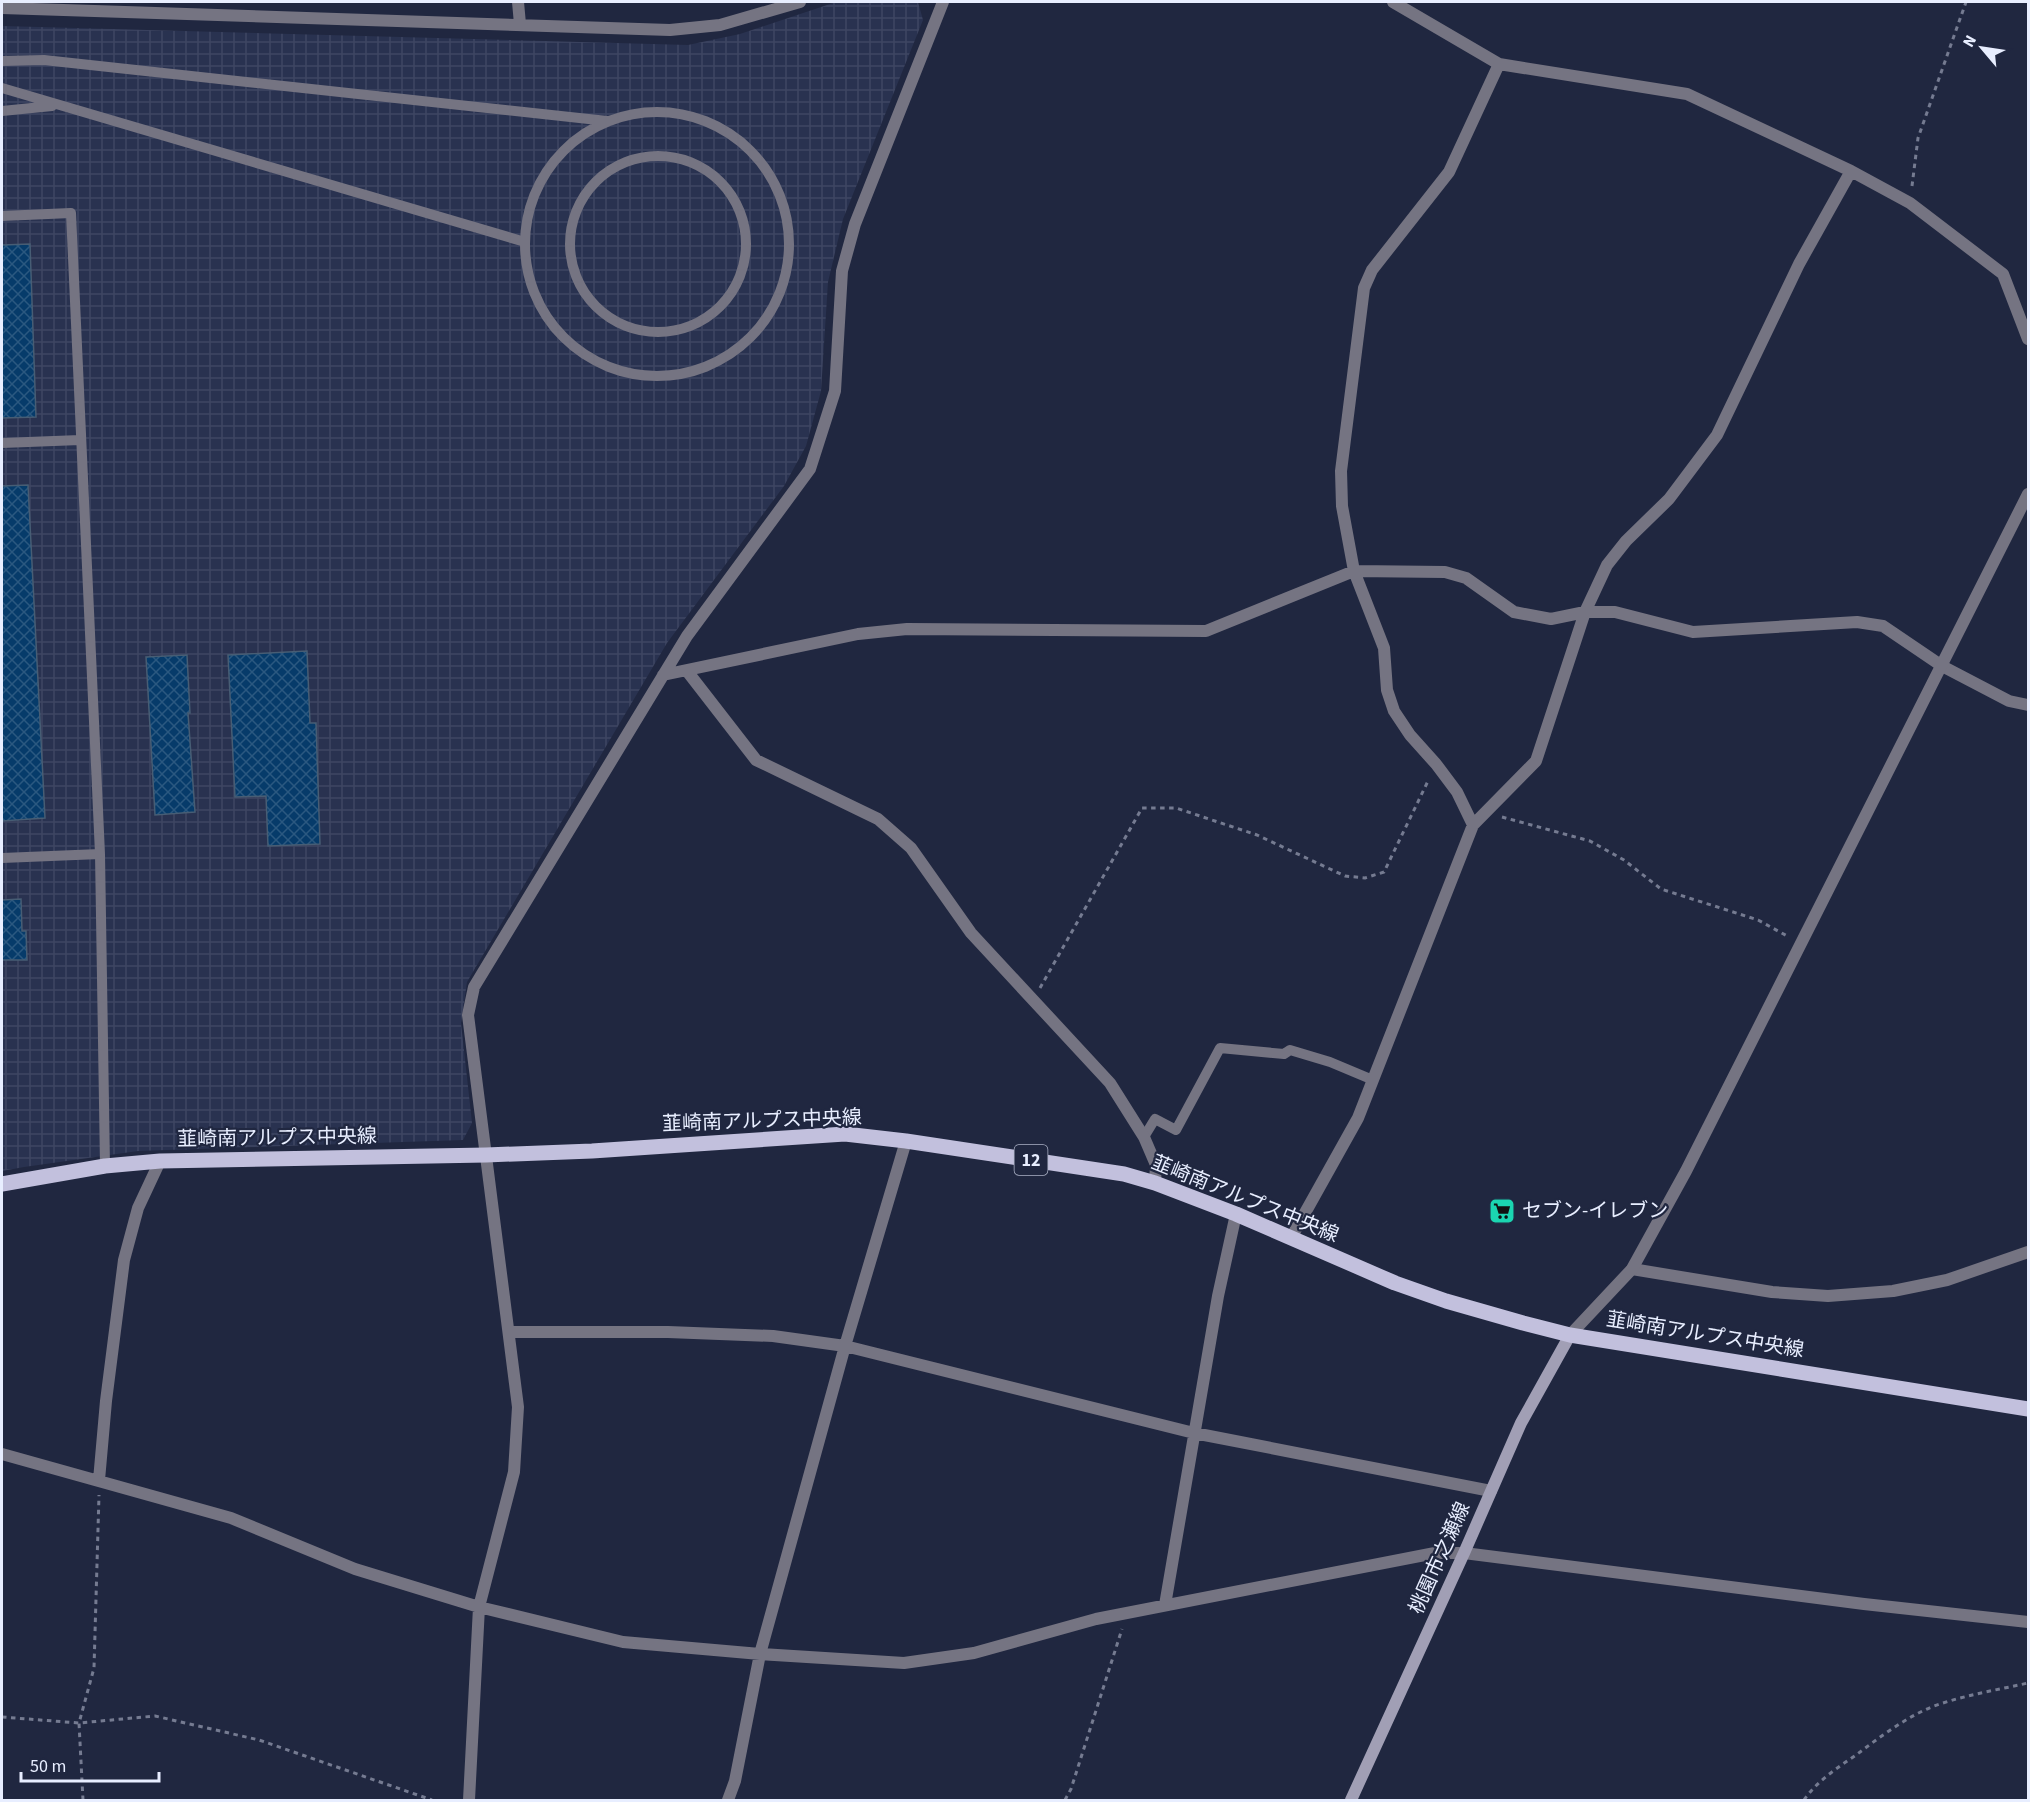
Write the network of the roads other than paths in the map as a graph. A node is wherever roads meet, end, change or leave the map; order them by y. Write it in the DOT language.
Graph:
graph roads {
  1 [pos="518,2"];
  2 [pos="800,2"];
  3 [pos="943,2"];
  4 [pos="1393,2"];
  5 [pos="2,8"];
  6 [pos="520,24"];
  7 [pos="2,61"];
  8 [pos="1499,63"];
  9 [pos="2,88"];
  10 [pos="58,105"];
  11 [pos="2,111"];
  12 [pos="607,121"];
  13 [pos="1851,171"];
  14 [pos="2,216"];
  15 [pos="525,242"];
  16 [pos="622,325"];
  17 [pos="2028,339"];
  18 [pos="80,440"];
  19 [pos="2,443"];
  20 [pos="2028,494"];
  21 [pos="1354,571"];
  22 [pos="1585,612"];
  23 [pos="1942,666"];
  24 [pos="687,671"];
  25 [pos="663,675"];
  26 [pos="2028,705"];
  27 [pos="1473,825"];
  28 [pos="100,854"];
  29 [pos="2,858"];
  30 [pos="1373,1080"];
  31 [pos="1144,1137"];
  32 [pos="906,1141"];
  33 [pos="486,1155"];
  34 [pos="160,1161"];
  35 [pos="105,1166"];
  36 [pos="1155,1183"];
  37 [pos="2,1184"];
  38 [pos="1236,1215"];
  39 [pos="1291,1239"];
  40 [pos="2028,1252"];
  41 [pos="1632,1269"];
  42 [pos="509,1332"];
  43 [pos="1570,1335"];
  44 [pos="845,1346"];
  45 [pos="2028,1409"];
  46 [pos="1194,1433"];
  47 [pos="2,1454"];
  48 [pos="99,1480"];
  49 [pos="1491,1491"];
  50 [pos="1464,1553"];
  51 [pos="1166,1605"];
  52 [pos="479,1607"];
  53 [pos="2028,1622"];
  54 [pos="760,1654"];
  55 [pos="469,1800"];
  56 [pos="728,1800"];
  57 [pos="1351,1800"];
  1 -- 6 [label="street"];
  2 -- 6 [label="street"];
  3 -- 25 [label="street"];
  4 -- 8 [label="street"];
  5 -- 6 [label="street"];
  7 -- 12 [label="lane"];
  8 -- 13 [label="street"];
  8 -- 21 [label="street"];
  9 -- 10 [label="lane"];
  10 -- 11 [label="lane"];
  10 -- 15 [label="lane"];
  12 -- 15 [label="lane"];
  12 -- 15 [label="lane"];
  13 -- 17 [label="street"];
  13 -- 22 [label="street"];
  14 -- 18 [label="lane"];
  16 -- 16 [label="lane"];
  18 -- 19 [label="lane"];
  18 -- 28 [label="lane"];
  20 -- 23 [label="street"];
  21 -- 22 [label="street"];
  21 -- 24 [label="street"];
  21 -- 27 [label="street"];
  22 -- 23 [label="street"];
  22 -- 27 [label="street"];
  23 -- 26 [label="street"];
  23 -- 41 [label="street"];
  24 -- 25 [label="street"];
  24 -- 31 [label="street"];
  25 -- 33 [label="street"];
  27 -- 30 [label="street"];
  28 -- 29 [label="lane"];
  28 -- 35 [label="lane"];
  30 -- 31 [label="lane"];
  30 -- 39 [label="street"];
  31 -- 36 [label="street"];
  32 -- 33 [label="main road, 韮崎南アルプス中央線 / 12"];
  32 -- 36 [label="main road, 韮崎南アルプス中央線 / 12"];
  32 -- 44 [label="street"];
  33 -- 34 [label="main road, 韮崎南アルプス中央線 / 12"];
  33 -- 42 [label="street"];
  34 -- 35 [label="main road, 韮崎南アルプス中央線 / 12"];
  34 -- 48 [label="street"];
  35 -- 37 [label="main road, 韮崎南アルプス中央線 / 12"];
  36 -- 38 [label="main road, 韮崎南アルプス中央線 / 12"];
  38 -- 39 [label="main road, 韮崎南アルプス中央線 / 12"];
  38 -- 46 [label="street"];
  39 -- 43 [label="main road, 韮崎南アルプス中央線 / 12"];
  40 -- 41 [label="street"];
  41 -- 43 [label="street"];
  42 -- 44 [label="street"];
  42 -- 52 [label="street"];
  43 -- 45 [label="main road, 韮崎南アルプス中央線 / 12"];
  43 -- 49 [label="main road, 桃園市之瀬線"];
  44 -- 46 [label="street"];
  44 -- 54 [label="street"];
  46 -- 49 [label="street"];
  46 -- 51 [label="street"];
  47 -- 48 [label="street"];
  48 -- 52 [label="street"];
  49 -- 50 [label="main road, 桃園市之瀬線"];
  50 -- 51 [label="street"];
  50 -- 53 [label="street"];
  50 -- 57 [label="main road, 桃園市之瀬線"];
  51 -- 54 [label="street"];
  52 -- 54 [label="street"];
  52 -- 55 [label="street"];
  54 -- 56 [label="street"];
}
